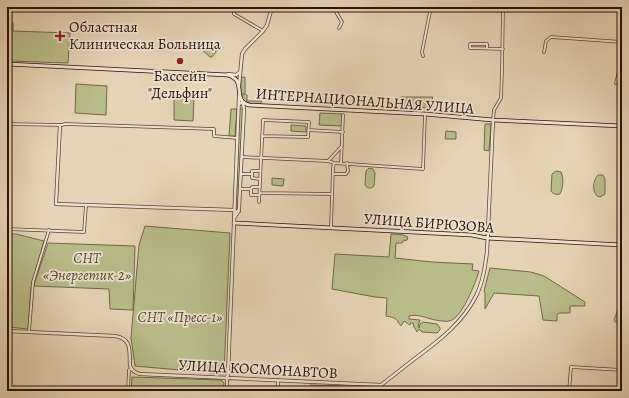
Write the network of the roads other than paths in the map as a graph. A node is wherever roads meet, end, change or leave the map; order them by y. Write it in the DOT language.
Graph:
graph roads {
  1 [pos="233,7"];
  2 [pos="272,7"];
  3 [pos="333,7"];
  4 [pos="431,7"];
  5 [pos="504,7"];
  6 [pos="339,28"];
  7 [pos="263,31"];
  8 [pos="622,42"];
  9 [pos="487,48"];
  10 [pos="503,48"];
  11 [pos="544,52"];
  12 [pos="422,56"];
  13 [pos="622,60"];
  14 [pos="7,64"];
  15 [pos="240,71"];
  16 [pos="225,74"];
  17 [pos="616,83"];
  18 [pos="239,87"];
  19 [pos="239,94"];
  20 [pos="243,103"];
  21 [pos="239,105"];
  22 [pos="249,105"];
  23 [pos="244,109"];
  24 [pos="425,114"];
  25 [pos="343,115"];
  26 [pos="493,120"];
  27 [pos="7,124"];
  28 [pos="60,125"];
  29 [pos="622,126"];
  30 [pos="308,130"];
  31 [pos="343,132"];
  32 [pos="262,136"];
  33 [pos="237,138"];
  34 [pos="342,146"];
  35 [pos="242,157"];
  36 [pos="261,158"];
  37 [pos="328,161"];
  38 [pos="334,163"];
  39 [pos="341,163"];
  40 [pos="347,163"];
  41 [pos="260,171"];
  42 [pos="241,174"];
  43 [pos="252,174"];
  44 [pos="333,174"];
  45 [pos="260,179"];
  46 [pos="260,187"];
  47 [pos="240,189"];
  48 [pos="252,189"];
  49 [pos="259,194"];
  50 [pos="332,194"];
  51 [pos="259,202"];
  52 [pos="86,205"];
  53 [pos="234,210"];
  54 [pos="238,211"];
  55 [pos="234,218"];
  56 [pos="234,223"];
  57 [pos="331,228"];
  58 [pos="7,229"];
  59 [pos="49,230"];
  60 [pos="487,238"];
  61 [pos="622,246"];
  62 [pos="7,331"];
  63 [pos="29,333"];
  64 [pos="132,370"];
  65 [pos="622,370"];
  66 [pos="227,378"];
  67 [pos="278,380"];
  68 [pos="381,385"];
  69 [pos="128,391"];
  70 [pos="227,391"];
  71 [pos="278,391"];
  72 [pos="381,391"];
  73 [pos="570,391"];
  1 -- 7 [label="street"];
  2 -- 7 [label="street"];
  3 -- 6 [label="street"];
  4 -- 12 [label="street"];
  5 -- 10 [label="street"];
  7 -- 15 [label="street"];
  8 -- 11 [label="street"];
  9 -- 9 [label="street"];
  9 -- 10 [label="street"];
  10 -- 26 [label="street"];
  13 -- 17 [label="street"];
  14 -- 16 [label="main road"];
  15 -- 16 [label="street"];
  15 -- 18 [label="street"];
  16 -- 18 [label="main road, ИНТЕРНАЦИОНАЛЬНАЯ УЛИЦА"];
  18 -- 19 [label="main road, ИНТЕРНАЦИОНАЛЬНАЯ УЛИЦА"];
  19 -- 20 [label="main road, ИНТЕРНАЦИОНАЛЬНАЯ УЛИЦА"];
  19 -- 21 [label="street"];
  20 -- 21 [label="street"];
  20 -- 22 [label="main road, ИНТЕРНАЦИОНАЛЬНАЯ УЛИЦА"];
  20 -- 23 [label="street"];
  21 -- 33 [label="street"];
  22 -- 23 [label="street"];
  22 -- 24 [label="main road, ИНТЕРНАЦИОНАЛЬНАЯ УЛИЦА"];
  23 -- 35 [label="street"];
  24 -- 26 [label="main road, ИНТЕРНАЦИОНАЛЬНАЯ УЛИЦА"];
  24 -- 40 [label="street"];
  25 -- 31 [label="street"];
  26 -- 29 [label="main road, ИНТЕРНАЦИОНАЛЬНАЯ УЛИЦА"];
  26 -- 60 [label="street"];
  27 -- 28 [label="street"];
  28 -- 33 [label="street"];
  28 -- 52 [label="street"];
  30 -- 31 [label="street"];
  30 -- 32 [label="street"];
  30 -- 32 [label="street"];
  31 -- 34 [label="street"];
  32 -- 36 [label="street"];
  33 -- 53 [label="street"];
  34 -- 37 [label="street"];
  34 -- 39 [label="street"];
  35 -- 36 [label="street"];
  35 -- 42 [label="street"];
  36 -- 37 [label="street"];
  36 -- 41 [label="street"];
  37 -- 38 [label="street"];
  38 -- 39 [label="street"];
  38 -- 44 [label="street"];
  39 -- 40 [label="street"];
  40 -- 44 [label="street"];
  41 -- 43 [label="street"];
  41 -- 45 [label="street"];
  42 -- 43 [label="street"];
  42 -- 47 [label="street"];
  43 -- 45 [label="street"];
  44 -- 50 [label="street"];
  45 -- 46 [label="street"];
  46 -- 48 [label="street"];
  46 -- 49 [label="street"];
  47 -- 48 [label="street"];
  47 -- 54 [label="street"];
  48 -- 49 [label="street"];
  49 -- 50 [label="street"];
  49 -- 51 [label="street"];
  50 -- 57 [label="street"];
  52 -- 53 [label="street"];
  52 -- 59 [label="street"];
  53 -- 54 [label="street"];
  53 -- 55 [label="street"];
  54 -- 55 [label="street"];
  55 -- 56 [label="street"];
  56 -- 57 [label="main road, УЛИЦА БИРЮЗОВА"];
  56 -- 66 [label="street"];
  57 -- 60 [label="main road, УЛИЦА БИРЮЗОВА"];
  58 -- 59 [label="street"];
  59 -- 63 [label="street"];
  60 -- 61 [label="main road, УЛИЦА БИРЮЗОВА"];
  60 -- 68 [label="street"];
  62 -- 63 [label="street"];
  63 -- 64 [label="street"];
  64 -- 66 [label="street, УЛИЦА КОСМОНАВТОВ"];
  64 -- 69 [label="street"];
  65 -- 73 [label="street"];
  66 -- 67 [label="street, УЛИЦА КОСМОНАВТОВ"];
  66 -- 70 [label="street"];
  67 -- 68 [label="street, УЛИЦА КОСМОНАВТОВ"];
  67 -- 71 [label="street"];
  68 -- 72 [label="street"];
}
